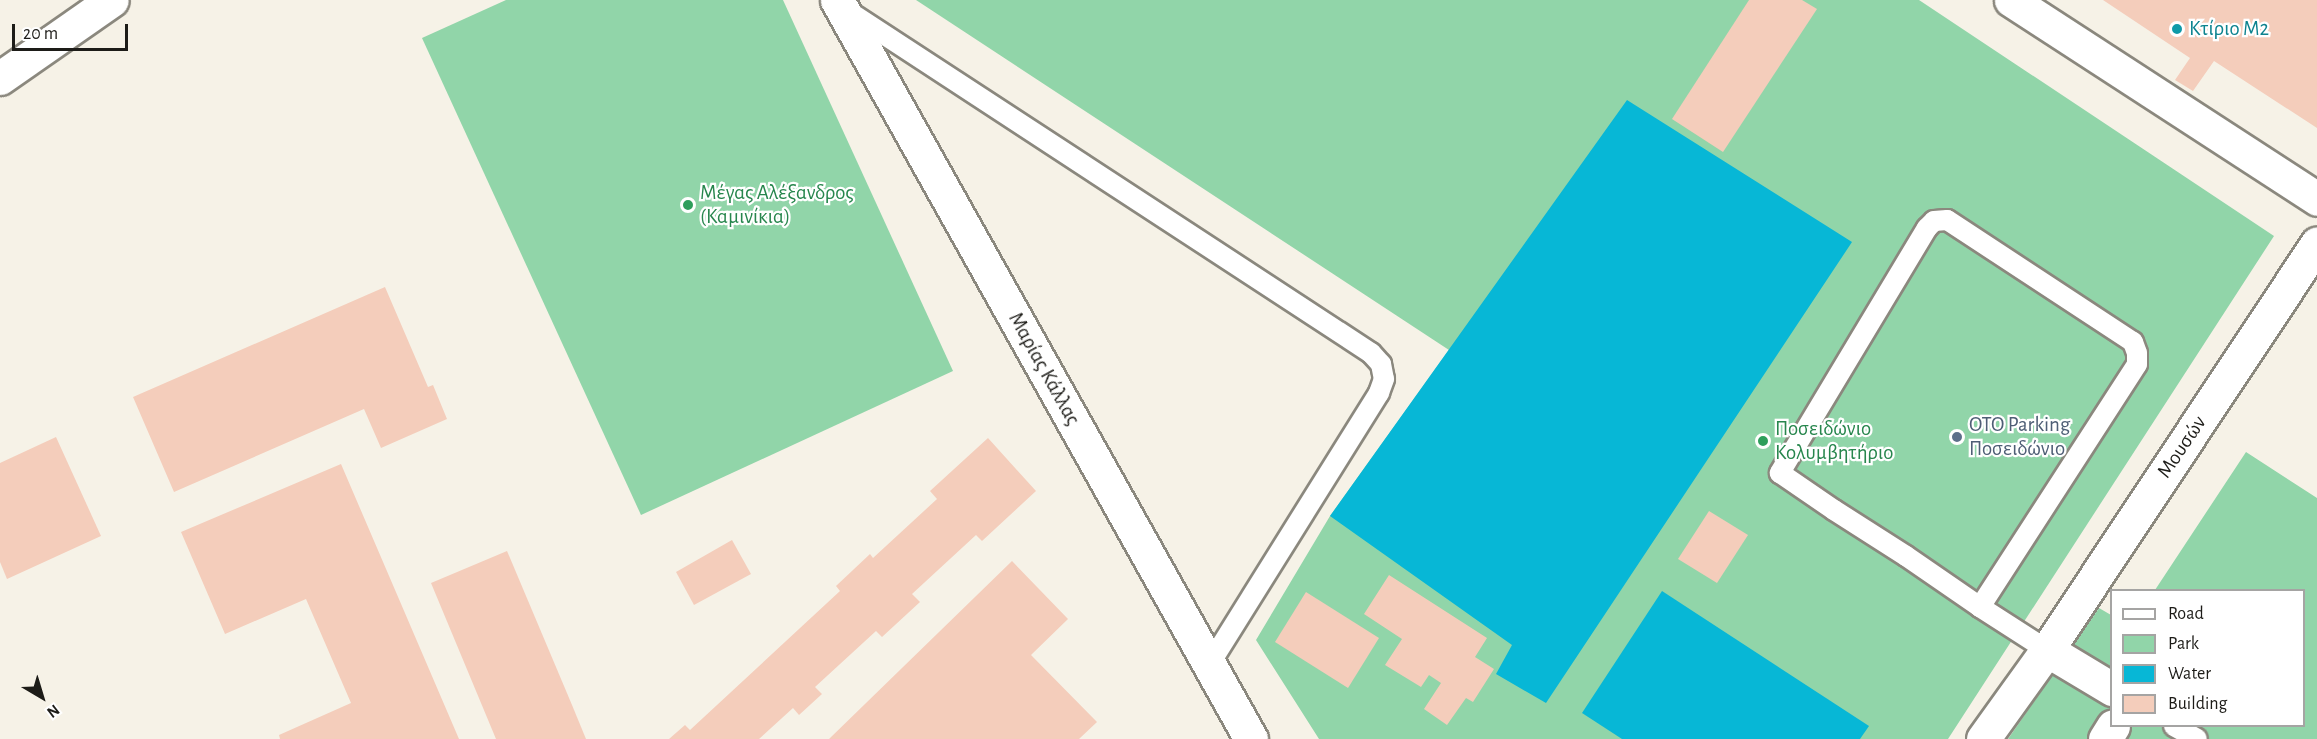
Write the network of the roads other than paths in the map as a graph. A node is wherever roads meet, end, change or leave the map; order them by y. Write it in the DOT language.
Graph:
graph roads {
  1 [pos="112,0"];
  2 [pos="2011,0"];
  3 [pos="839,3"];
  4 [pos="0,78"];
  5 [pos="2317,199"];
  6 [pos="2317,244"];
  7 [pos="1980,607"];
  8 [pos="2047,650"];
  9 [pos="1209,665"];
  10 [pos="2110,688"];
  11 [pos="2176,727"];
  12 [pos="1251,739"];
  13 [pos="1983,739"];
  14 [pos="2197,739"];
  1 -- 4 [label="street"];
  2 -- 5 [label="street"];
  3 -- 9 [label="street, Μαρίας Κάλλας"];
  3 -- 9 [label="lane"];
  6 -- 8 [label="street, Μουσών"];
  7 -- 7 [label="lane"];
  7 -- 8 [label="lane"];
  8 -- 10 [label="street"];
  8 -- 13 [label="street, Μουσών"];
  9 -- 12 [label="street, Μαρίας Κάλλας"];
  11 -- 14 [label="lane"];
}
